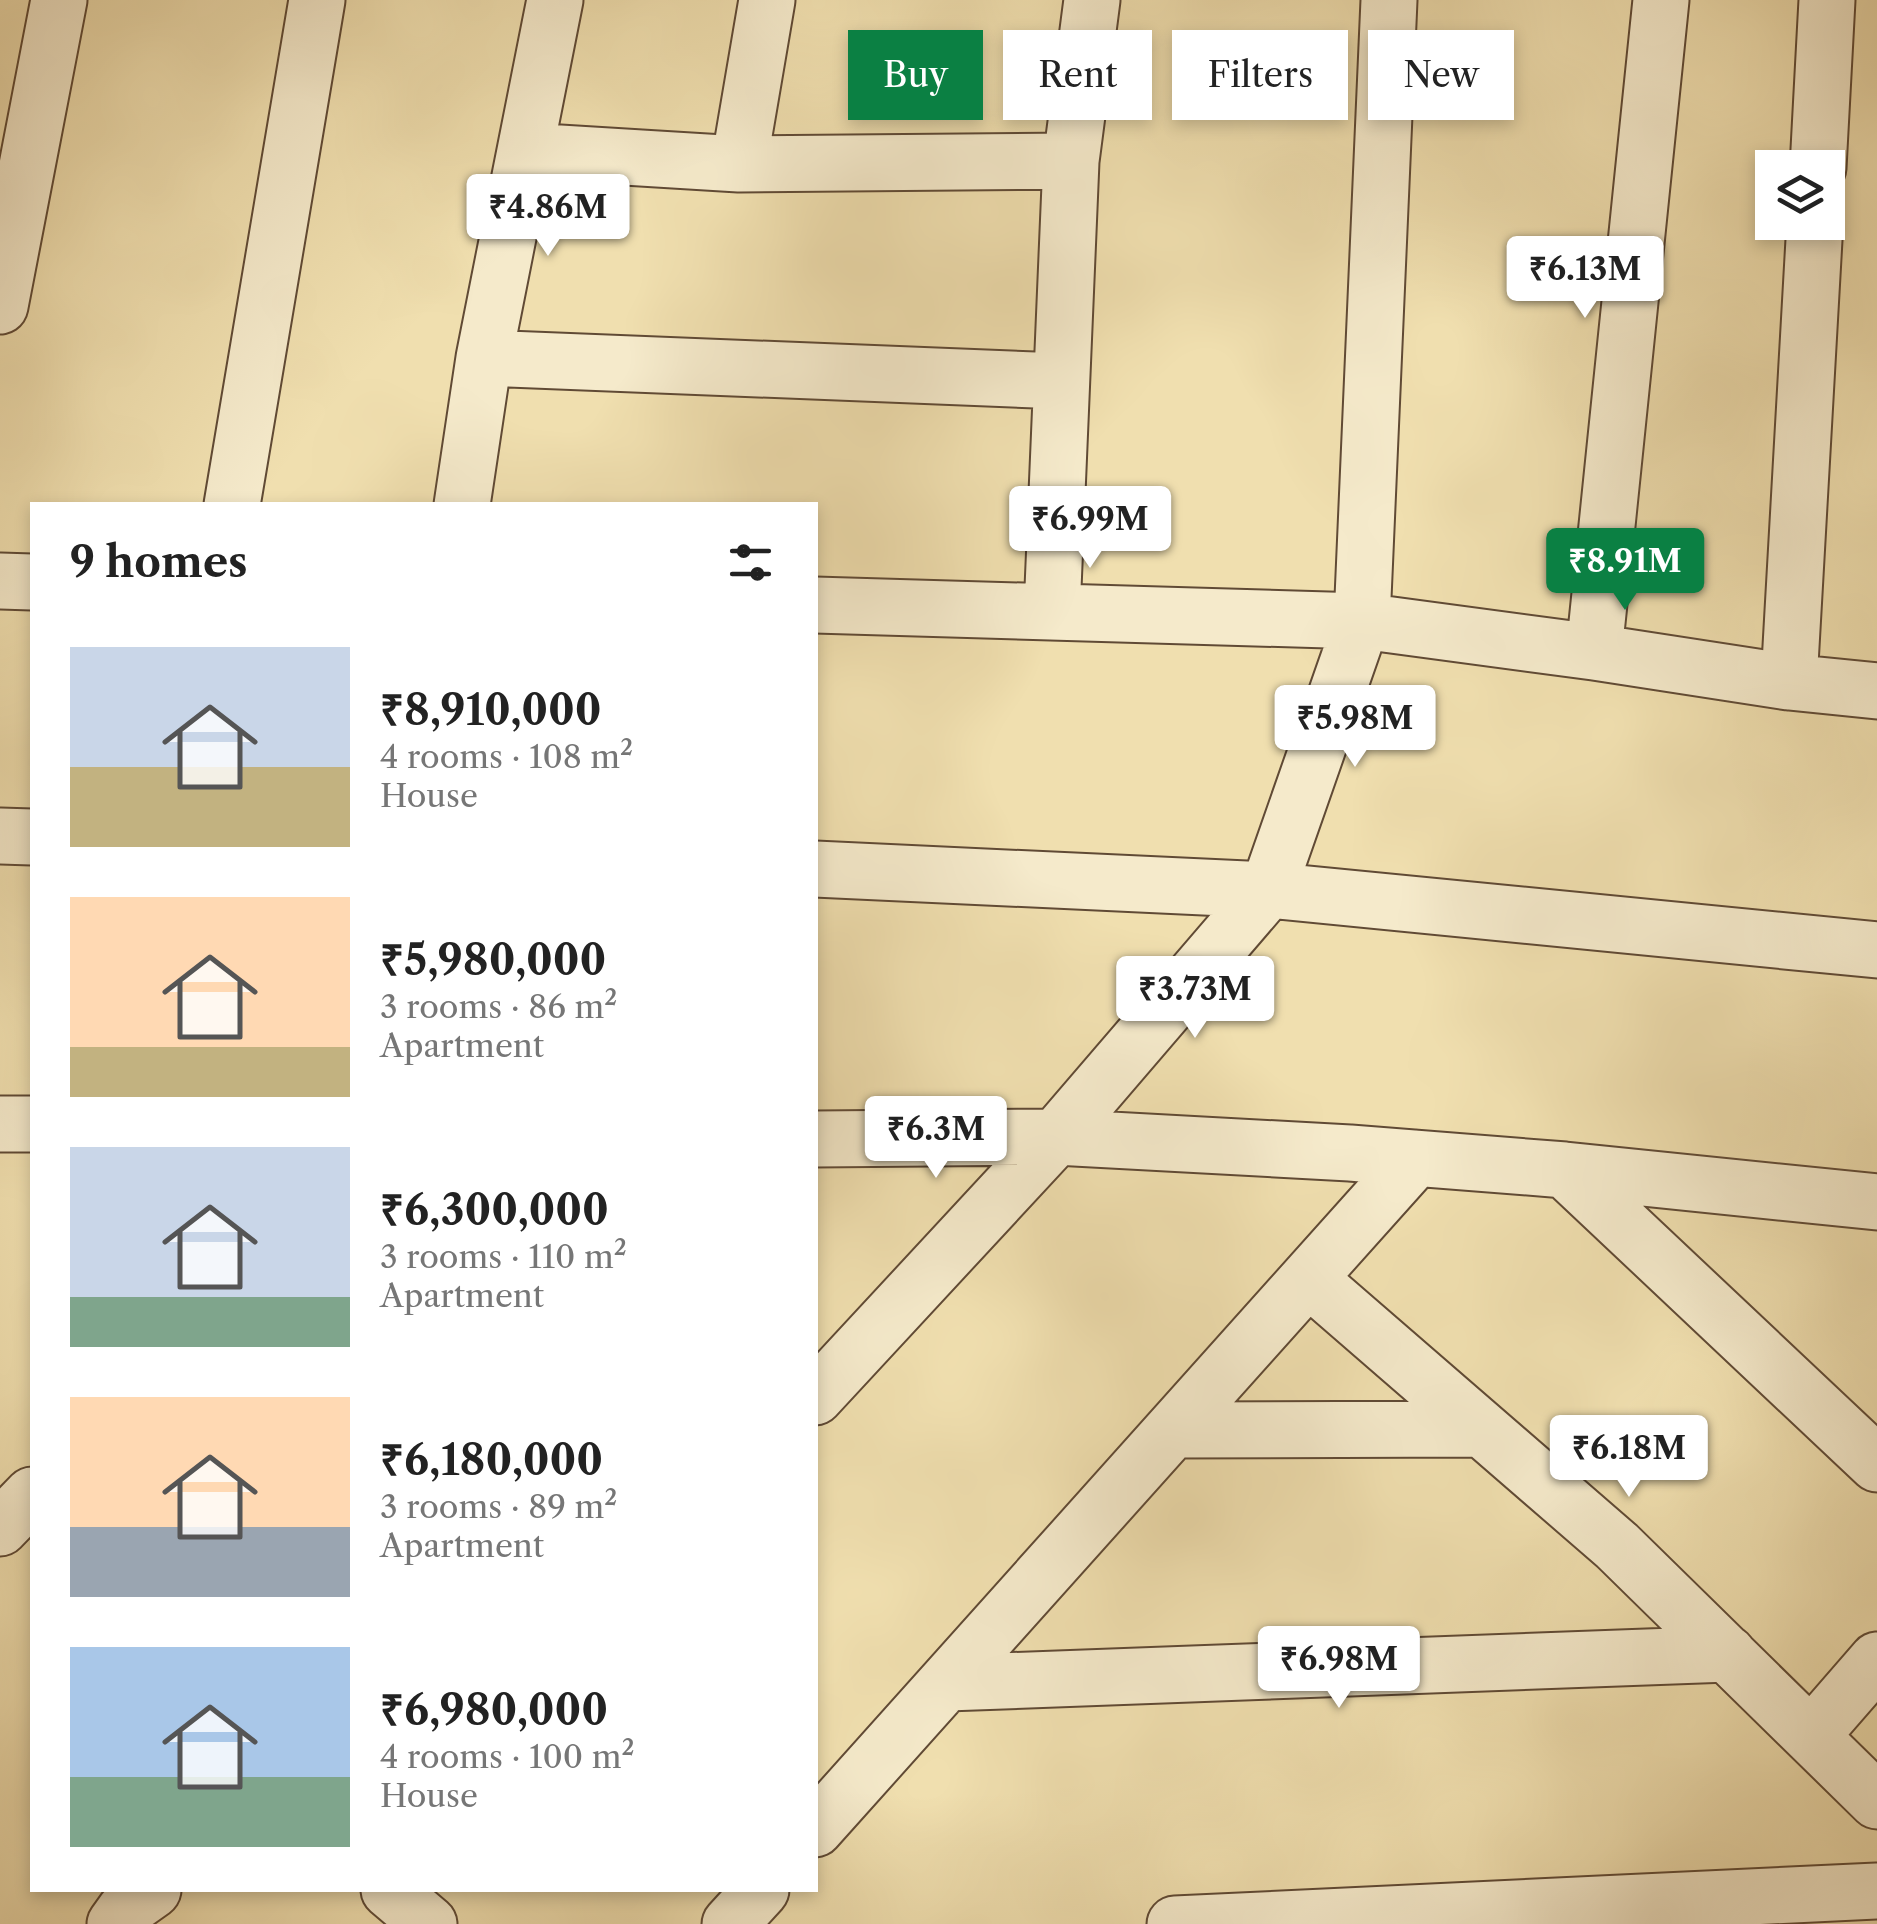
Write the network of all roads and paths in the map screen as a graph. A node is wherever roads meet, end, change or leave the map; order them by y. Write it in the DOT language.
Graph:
graph roads {
  1 [pos="60,0"];
  2 [pos="316,0"];
  3 [pos="555,0"];
  4 [pos="767,0"];
  5 [pos="1092,0"];
  6 [pos="1389,0"];
  7 [pos="1661,0"];
  8 [pos="1827,0"];
  9 [pos="1819,150"];
  10 [pos="527,151"];
  11 [pos="1071,161"];
  12 [pos="739,164"];
  13 [pos="1814,240"];
  14 [pos="0,306"];
  15 [pos="484,358"];
  16 [pos="1060,381"];
  17 [pos="232,502"];
  18 [pos="462,502"];
  19 [pos="0,582"];
  20 [pos="30,582"];
  21 [pos="818,604"];
  22 [pos="1052,612"];
  23 [pos="1362,621"];
  24 [pos="1594,652"];
  25 [pos="1790,682"];
  26 [pos="1877,692"];
  27 [pos="0,836"];
  28 [pos="30,837"];
  29 [pos="818,869"];
  30 [pos="1268,890"];
  31 [pos="1877,950"];
  32 [pos="0,1124"];
  33 [pos="30,1124"];
  34 [pos="1056,1137"];
  35 [pos="818,1139"];
  36 [pos="1416,1158"];
  37 [pos="1565,1170"];
  38 [pos="1877,1202"];
  39 [pos="1308,1279"];
  40 [pos="818,1394"];
  41 [pos="1481,1429"];
  42 [pos="1172,1430"];
  43 [pos="1877,1464"];
  44 [pos="30,1497"];
  45 [pos="0,1528"];
  46 [pos="1728,1654"];
  47 [pos="1877,1660"];
  48 [pos="947,1683"];
  49 [pos="1810,1736"];
  50 [pos="1877,1801"];
  51 [pos="818,1826"];
  52 [pos="1877,1891"];
  53 [pos="150,1892"];
  54 [pos="758,1892"];
  55 [pos="115,1924"];
  56 [pos="730,1924"];
  57 [pos="1175,1924"];
  1 -- 14 [label="street"];
  2 -- 17 [label="street"];
  3 -- 10 [label="street"];
  4 -- 12 [label="street"];
  5 -- 11 [label="street"];
  6 -- 23 [label="street"];
  7 -- 24 [label="street"];
  8 -- 9 [label="street"];
  10 -- 12 [label="street"];
  10 -- 15 [label="street"];
  11 -- 12 [label="street"];
  11 -- 16 [label="street"];
  13 -- 25 [label="street"];
  15 -- 16 [label="street"];
  15 -- 18 [label="street"];
  16 -- 22 [label="street"];
  19 -- 20 [label="street"];
  21 -- 22 [label="street"];
  22 -- 23 [label="street"];
  23 -- 24 [label="street"];
  23 -- 30 [label="street"];
  24 -- 25 [label="street"];
  25 -- 26 [label="street"];
  27 -- 28 [label="street"];
  29 -- 30 [label="street"];
  30 -- 31 [label="street"];
  30 -- 34 [label="street"];
  32 -- 33 [label="street"];
  34 -- 35 [label="street"];
  34 -- 36 [label="street"];
  34 -- 40 [label="street"];
  36 -- 37 [label="street"];
  36 -- 39 [label="street"];
  37 -- 38 [label="street"];
  37 -- 43 [label="street"];
  39 -- 41 [label="street"];
  39 -- 42 [label="street"];
  41 -- 42 [label="street"];
  41 -- 46 [label="street"];
  42 -- 48 [label="street"];
  44 -- 45 [label="street"];
  46 -- 48 [label="street"];
  46 -- 49 [label="street"];
  47 -- 49 [label="street"];
  48 -- 51 [label="street"];
  49 -- 50 [label="street"];
  52 -- 57 [label="street"];
  53 -- 55 [label="street"];
  54 -- 56 [label="street"];
}
